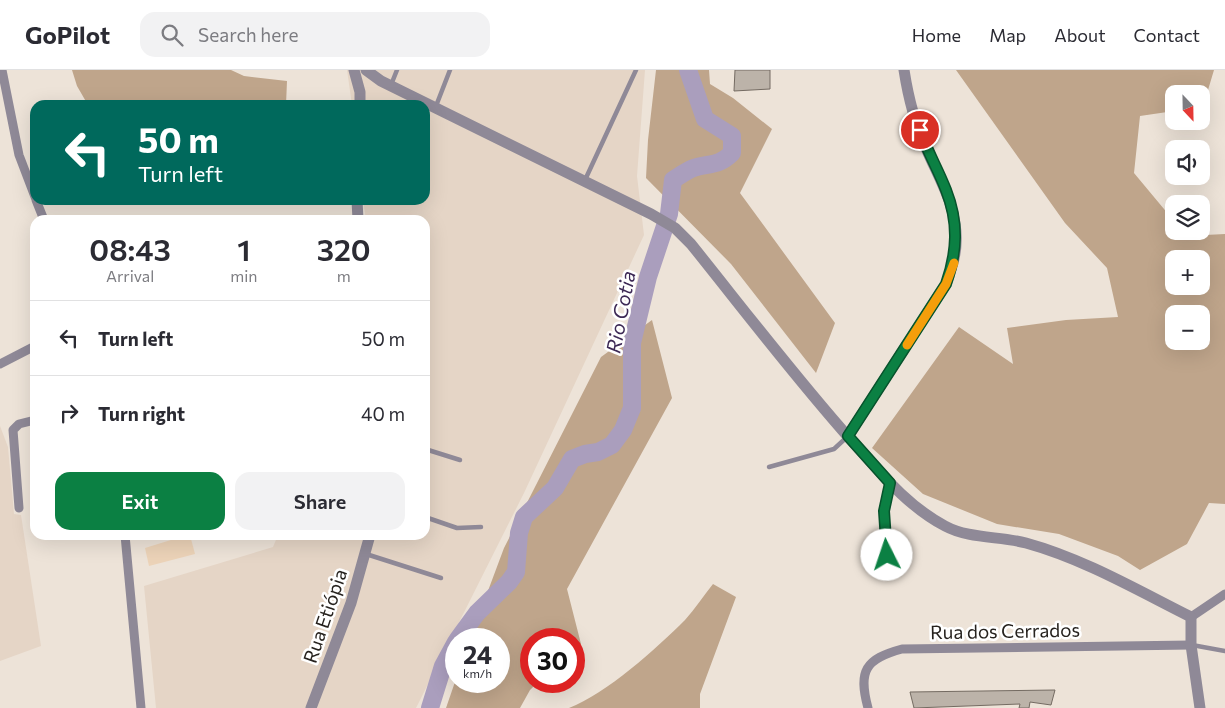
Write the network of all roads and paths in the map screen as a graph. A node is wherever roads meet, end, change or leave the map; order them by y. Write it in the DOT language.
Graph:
graph roads {
  1 [pos="2,70"];
  2 [pos="354,70"];
  3 [pos="366,70"];
  4 [pos="397,70"];
  5 [pos="450,70"];
  6 [pos="636,70"];
  7 [pos="904,70"];
  8 [pos="386,83"];
  9 [pos="2,87"];
  10 [pos="360,92"];
  11 [pos="360,100"];
  12 [pos="421,100"];
  13 [pos="430,104"];
  14 [pos="436,107"];
  15 [pos="585,181"];
  16 [pos="30,184"];
  17 [pos="30,349"];
  18 [pos="0,364"];
  19 [pos="30,421"];
  20 [pos="848,436"];
  21 [pos="430,451"];
  22 [pos="460,460"];
  23 [pos="769,467"];
  24 [pos="890,483"];
  25 [pos="19,508"];
  26 [pos="430,519"];
  27 [pos="481,527"];
  28 [pos="125,540"];
  29 [pos="369,540"];
  30 [pos="365,553"];
  31 [pos="887,555"];
  32 [pos="441,578"];
  33 [pos="1225,594"];
  34 [pos="1191,617"];
  35 [pos="1191,645"];
  36 [pos="1225,651"];
  37 [pos="141,708"];
  38 [pos="311,708"];
  39 [pos="868,708"];
  40 [pos="1200,708"];
  1 -- 9 [label="street"];
  2 -- 10 [label="street"];
  3 -- 8 [label="street"];
  4 -- 8 [label="lane"];
  5 -- 14 [label="lane"];
  6 -- 15 [label="lane"];
  7 -- 20 [label="street"];
  8 -- 10 [label="street"];
  8 -- 12 [label="street"];
  9 -- 16 [label="street"];
  10 -- 11 [label="street"];
  13 -- 14 [label="street"];
  14 -- 15 [label="street"];
  15 -- 20 [label="street"];
  17 -- 18 [label="street"];
  19 -- 25 [label="street"];
  20 -- 23 [label="lane"];
  20 -- 24 [label="street"];
  21 -- 22 [label="lane"];
  24 -- 31 [label="street"];
  24 -- 34 [label="street"];
  26 -- 27 [label="lane"];
  28 -- 37 [label="street"];
  29 -- 30 [label="street, Rua Etiópia"];
  30 -- 32 [label="lane"];
  30 -- 38 [label="street, Rua Etiópia"];
  33 -- 34 [label="street"];
  34 -- 35 [label="street"];
  35 -- 36 [label="lane"];
  35 -- 39 [label="street, Rua dos Cerrados"];
  35 -- 40 [label="street"];
}
